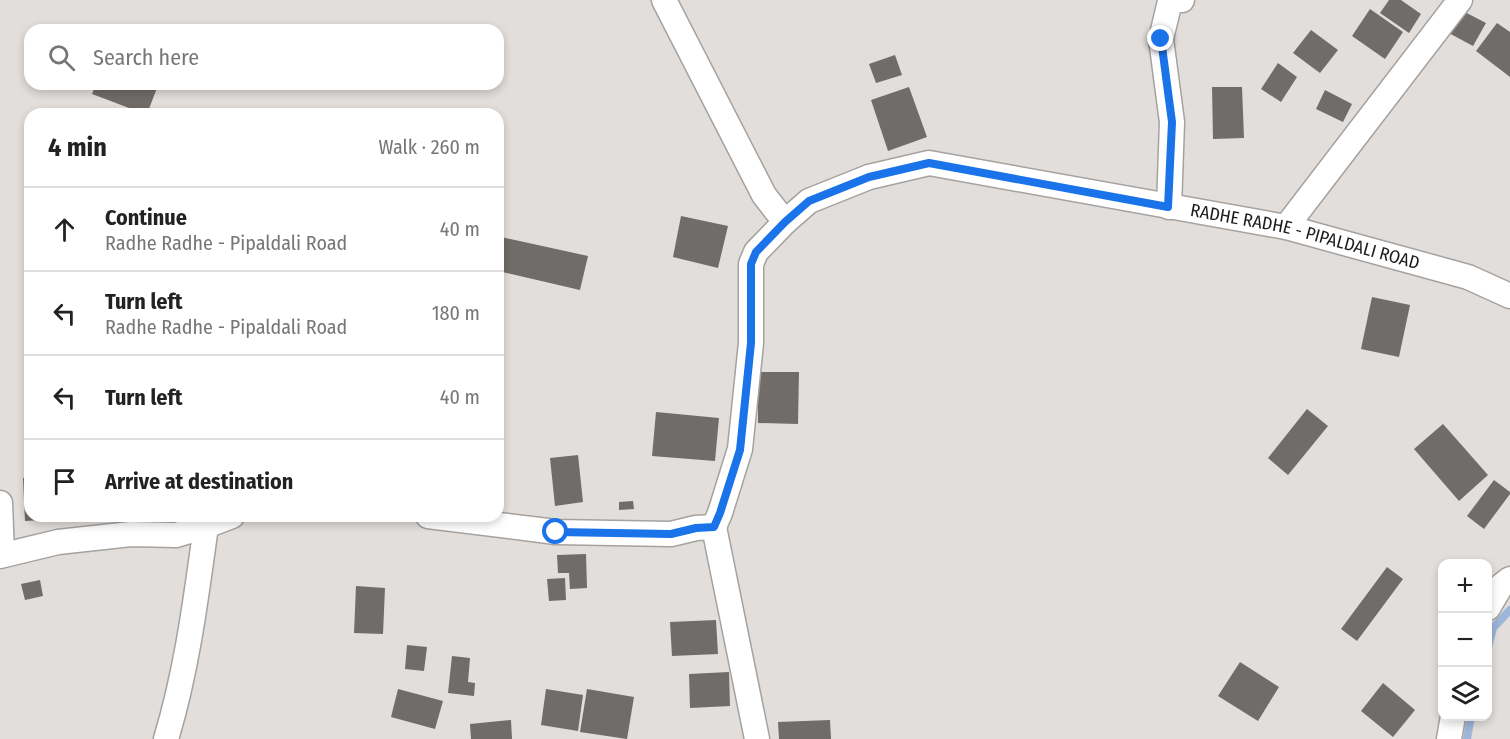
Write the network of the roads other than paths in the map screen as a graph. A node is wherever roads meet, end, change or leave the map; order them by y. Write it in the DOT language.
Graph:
graph roads {
  1 [pos="664,0"];
  2 [pos="1182,0"];
  3 [pos="1460,0"];
  4 [pos="1168,207"];
  5 [pos="785,222"];
  6 [pos="1286,227"];
  7 [pos="1510,296"];
  8 [pos="0,503"];
  9 [pos="216,522"];
  10 [pos="476,522"];
  11 [pos="206,526"];
  12 [pos="714,527"];
  13 [pos="1,556"];
  14 [pos="1510,579"];
  15 [pos="1492,601"];
  16 [pos="1452,721"];
  17 [pos="166,739"];
  18 [pos="757,739"];
  19 [pos="1449,739"];
  1 -- 5 [label="street"];
  2 -- 4 [label="street"];
  3 -- 6 [label="street"];
  4 -- 5 [label="street, RADHE RADHE - PIPALDALI ROAD"];
  4 -- 6 [label="street, RADHE RADHE - PIPALDALI ROAD"];
  5 -- 12 [label="street, RADHE RADHE - PIPALDALI ROAD"];
  6 -- 7 [label="street, RADHE RADHE - PIPALDALI ROAD"];
  8 -- 13 [label="street"];
  9 -- 11 [label="street"];
  10 -- 12 [label="street"];
  11 -- 13 [label="street"];
  11 -- 17 [label="street"];
  12 -- 18 [label="street"];
  14 -- 15 [label="street"];
  16 -- 19 [label="street"];
}
